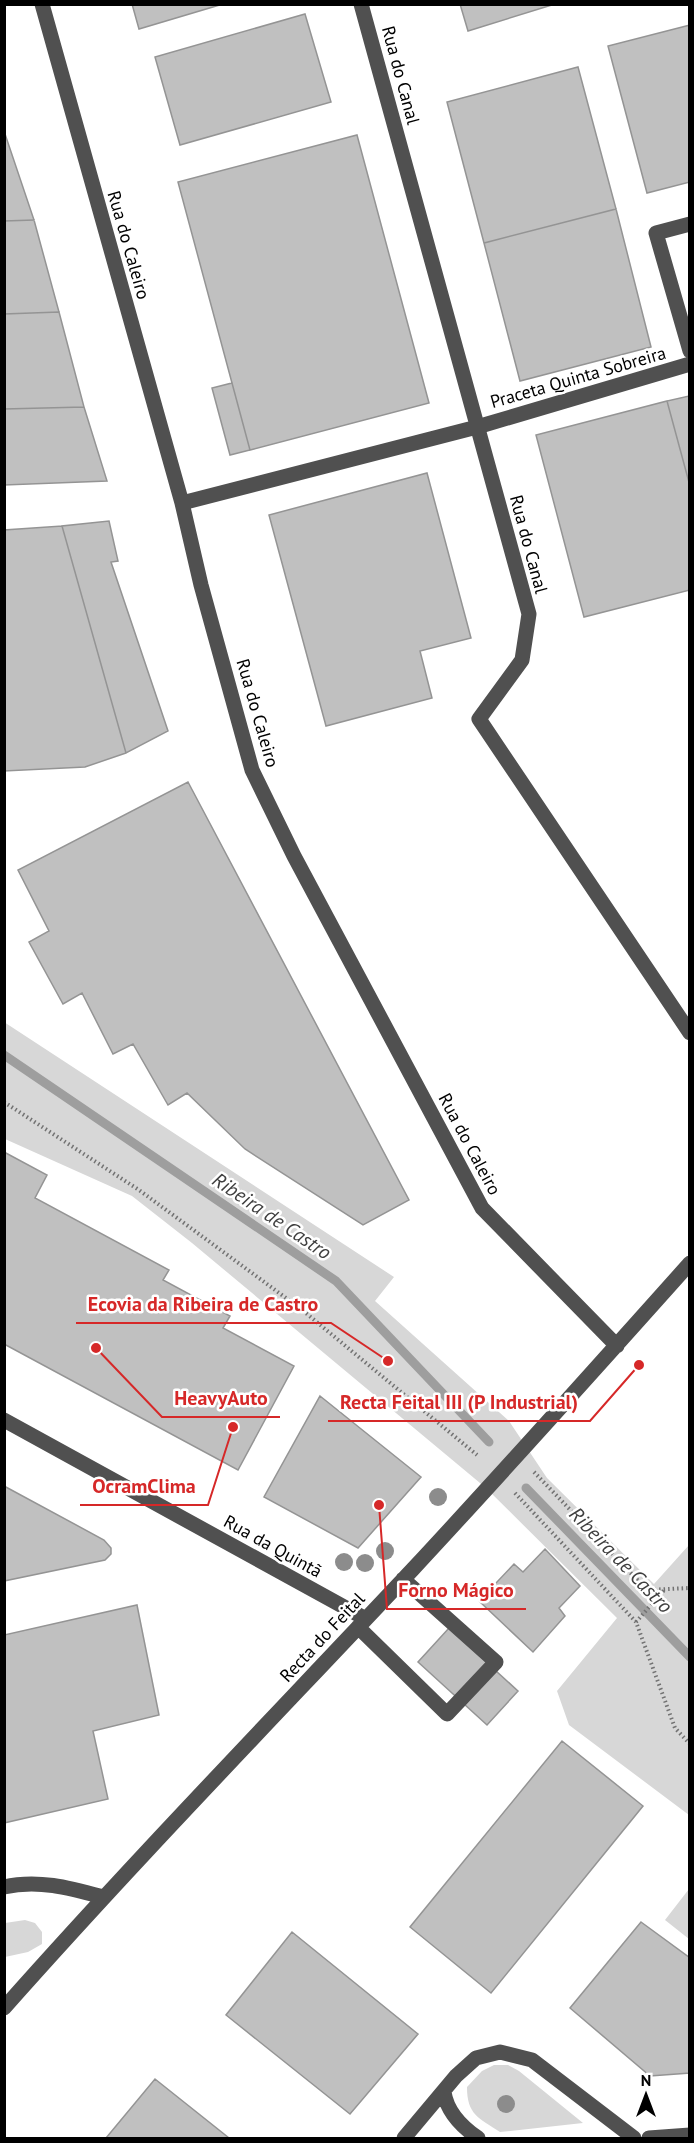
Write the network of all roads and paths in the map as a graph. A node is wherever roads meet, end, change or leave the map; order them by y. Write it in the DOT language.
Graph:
graph roads {
  1 [pos="42,4"];
  2 [pos="361,4"];
  3 [pos="690,224"];
  4 [pos="690,351"];
  5 [pos="690,364"];
  6 [pos="477,427"];
  7 [pos="182,503"];
  8 [pos="690,1033"];
  9 [pos="4,1102"];
  10 [pos="690,1263"];
  11 [pos="617,1346"];
  12 [pos="4,1420"];
  13 [pos="477,1455"];
  14 [pos="534,1472"];
  15 [pos="515,1493"];
  16 [pos="403,1579"];
  17 [pos="690,1588"];
  18 [pos="666,1589"];
  19 [pos="636,1622"];
  20 [pos="362,1623"];
  21 [pos="690,1744"];
  22 [pos="4,1887"];
  23 [pos="103,1897"];
  24 [pos="4,2008"];
  25 [pos="444,2092"];
  26 [pos="690,2135"];
  27 [pos="404,2139"];
  28 [pos="478,2139"];
  29 [pos="634,2139"];
  30 [pos="649,2139"];
  1 -- 7 [label="street, Rua do Caleiro"];
  2 -- 6 [label="street, Rua do Canal"];
  3 -- 4 [label="street, Praceta Quinta Sobreira"];
  5 -- 6 [label="street, Praceta Quinta Sobreira"];
  6 -- 7 [label="street, Praceta Quinta Sobreira"];
  6 -- 8 [label="street, Rua do Canal"];
  7 -- 11 [label="street, Rua do Caleiro"];
  9 -- 13 [label="path"];
  10 -- 11 [label="street, Recta do Feital"];
  11 -- 16 [label="street, Recta do Feital"];
  12 -- 20 [label="street, Rua da Quintã"];
  14 -- 18 [label="path"];
  15 -- 19 [label="path"];
  16 -- 20 [label="street, Recta do Feital"];
  16 -- 20 [label="street, Rua da Quintã"];
  17 -- 18 [label="path"];
  18 -- 19 [label="path"];
  19 -- 21 [label="path"];
  20 -- 23 [label="street, Recta do Feital"];
  22 -- 23 [label="street"];
  23 -- 24 [label="street, Recta do Feital"];
  25 -- 27 [label="street"];
  25 -- 28 [label="street"];
  25 -- 29 [label="street"];
  26 -- 30 [label="street"];
}
